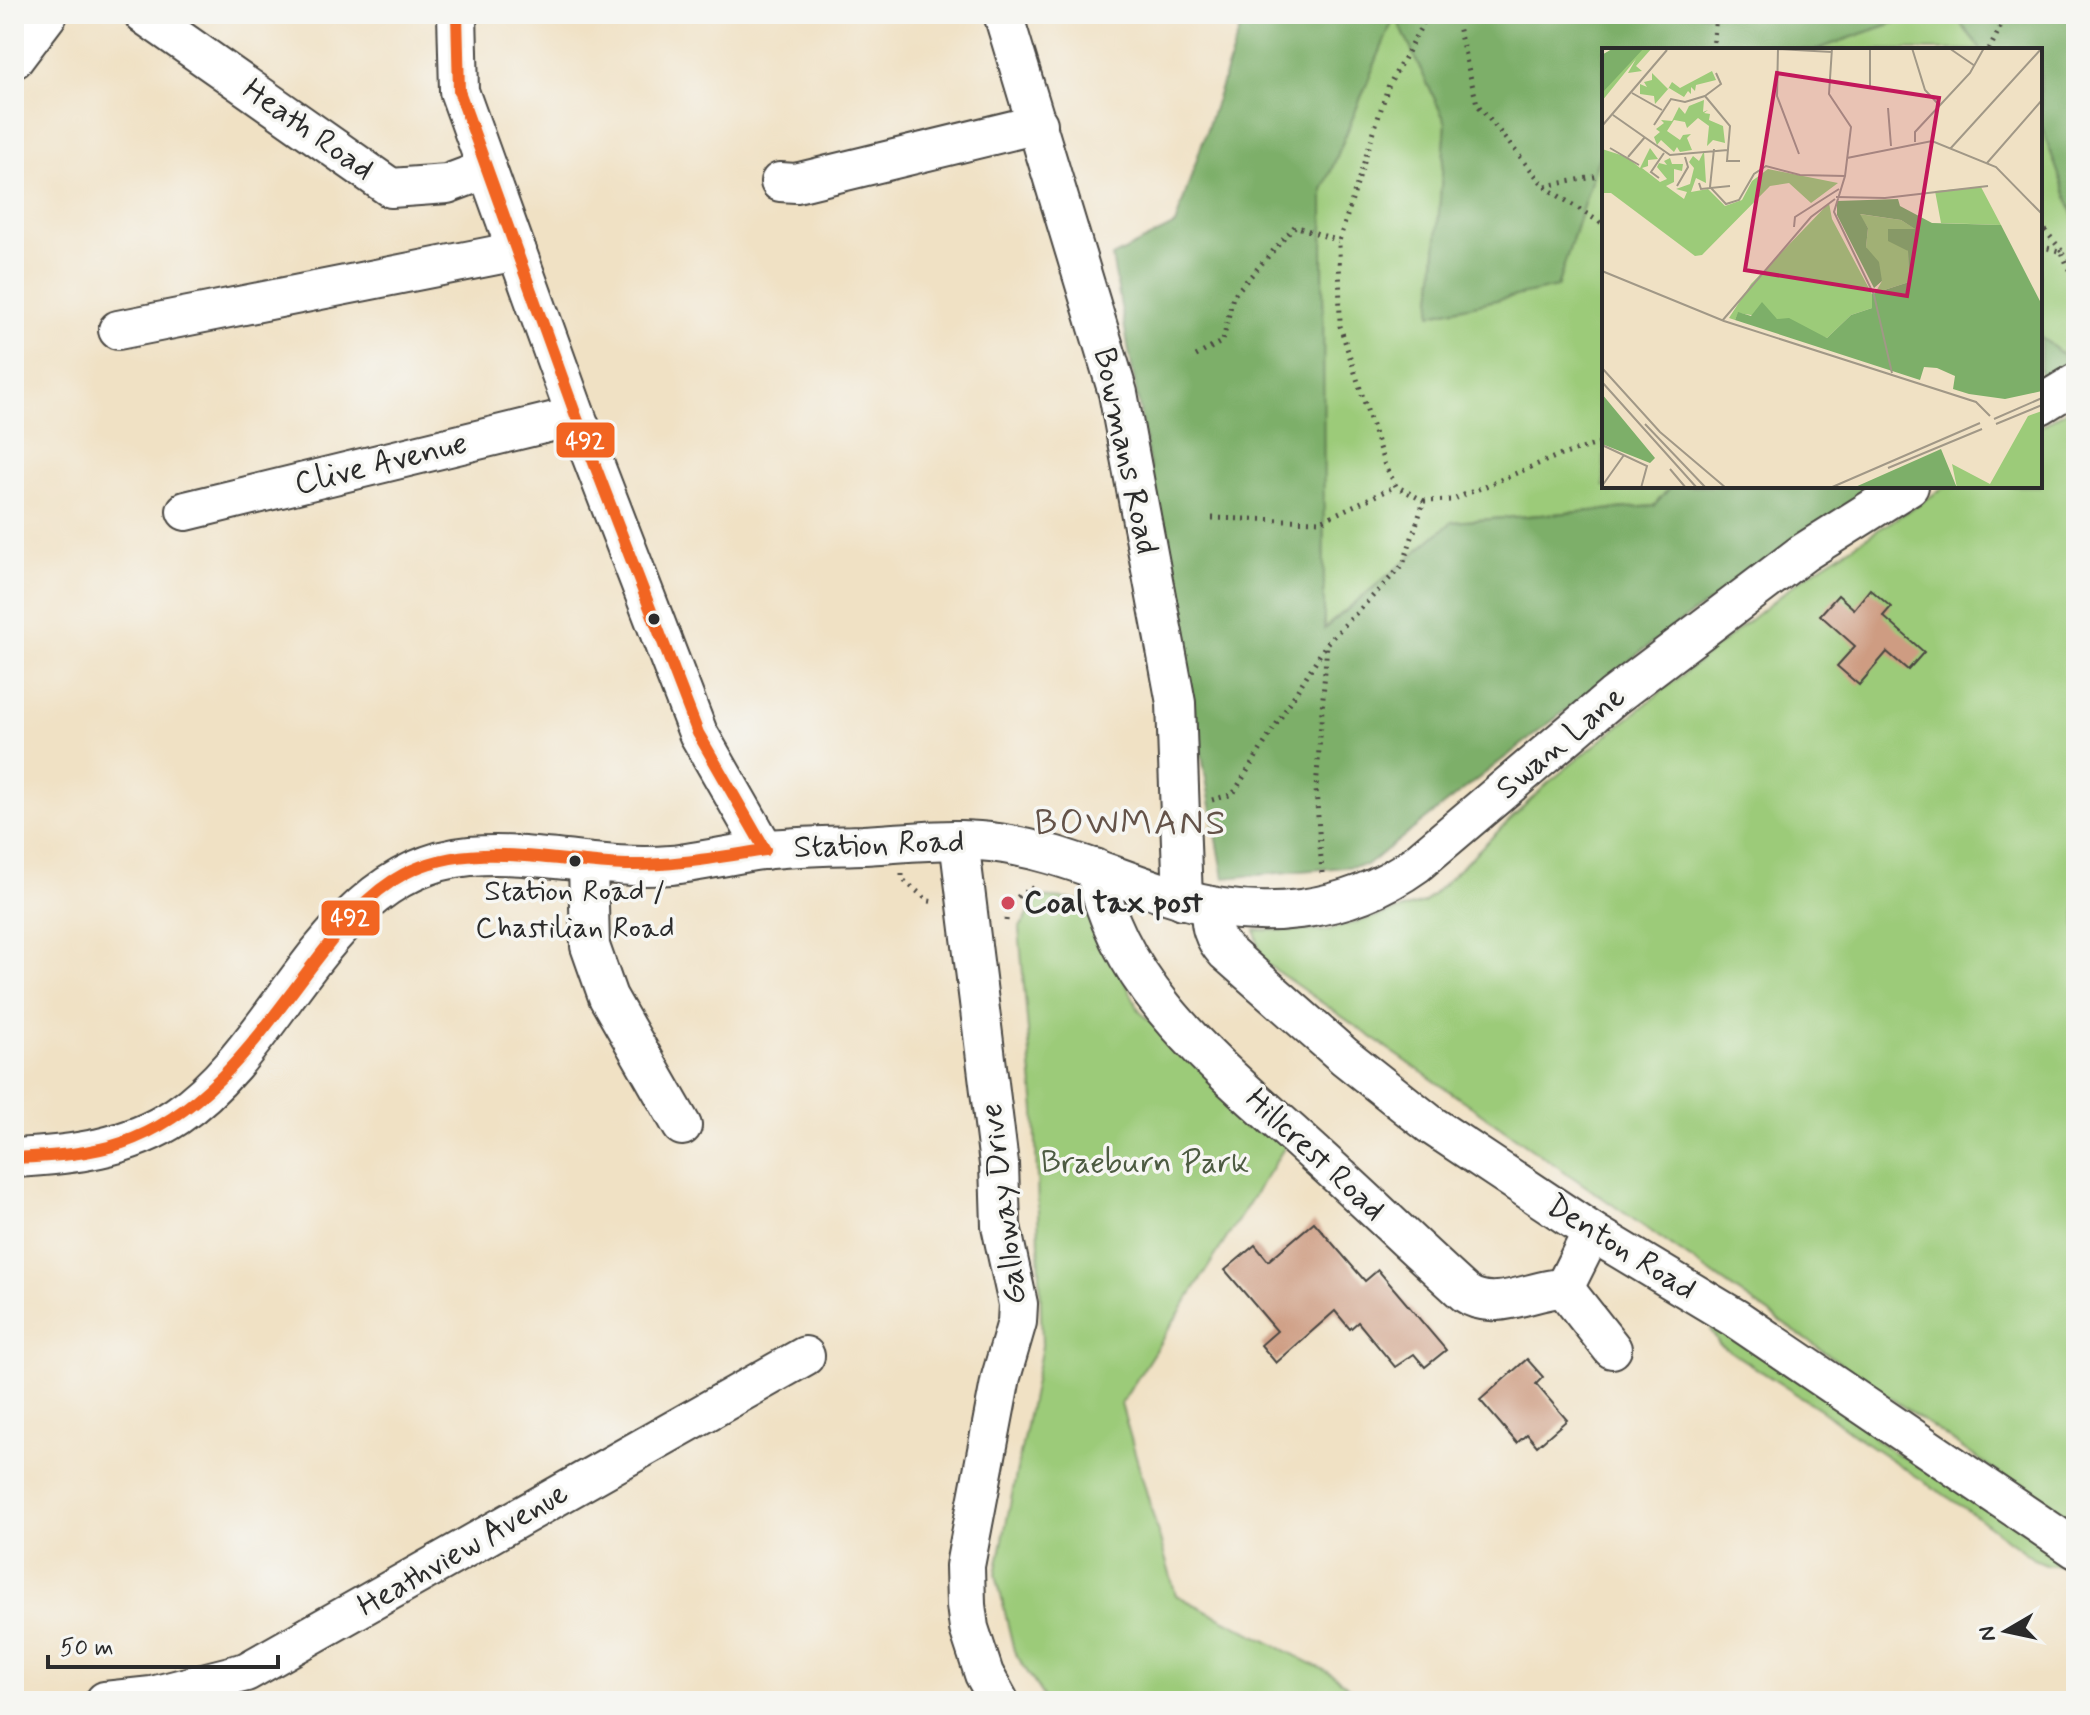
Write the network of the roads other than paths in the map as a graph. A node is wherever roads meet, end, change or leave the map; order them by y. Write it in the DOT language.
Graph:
graph roads {
  1 [pos="48,14"];
  2 [pos="143,14"];
  3 [pos="457,14"];
  4 [pos="1003,14"];
  5 [pos="14,59"];
  6 [pos="1038,124"];
  7 [pos="487,169"];
  8 [pos="780,182"];
  9 [pos="517,251"];
  10 [pos="118,330"];
  11 [pos="2076,383"];
  12 [pos="2042,404"];
  13 [pos="576,416"];
  14 [pos="1906,488"];
  15 [pos="186,511"];
  16 [pos="959,840"];
  17 [pos="765,850"];
  18 [pos="588,864"];
  19 [pos="1095,868"];
  20 [pos="1197,903"];
  21 [pos="682,1126"];
  22 [pos="14,1158"];
  23 [pos="1592,1232"];
  24 [pos="1564,1288"];
  25 [pos="1612,1349"];
  26 [pos="805,1356"];
  27 [pos="2071,1560"];
  28 [pos="105,1701"];
  29 [pos="999,1701"];
  1 -- 5 [label="street"];
  2 -- 7 [label="street, Heath Road"];
  3 -- 7 [label="street"];
  4 -- 6 [label="street, Bowmans Road"];
  6 -- 8 [label="street"];
  6 -- 20 [label="street, Bowmans Road"];
  7 -- 9 [label="street"];
  9 -- 10 [label="street"];
  9 -- 13 [label="street"];
  11 -- 12 [label="street"];
  13 -- 15 [label="street, Clive Avenue"];
  13 -- 17 [label="street"];
  14 -- 20 [label="street, Swan Lane"];
  16 -- 17 [label="street, Station Road"];
  16 -- 19 [label="street, Station Road"];
  16 -- 29 [label="street, Galloway Drive"];
  17 -- 18 [label="street, Station Road"];
  18 -- 21 [label="street"];
  18 -- 22 [label="street, Station Road"];
  19 -- 20 [label="street, Station Road"];
  19 -- 24 [label="street, Hillcrest Road"];
  20 -- 23 [label="street, Denton Road"];
  23 -- 24 [label="street"];
  23 -- 27 [label="street, Denton Road"];
  24 -- 25 [label="street"];
  26 -- 28 [label="street, Heathview Avenue"];
}
